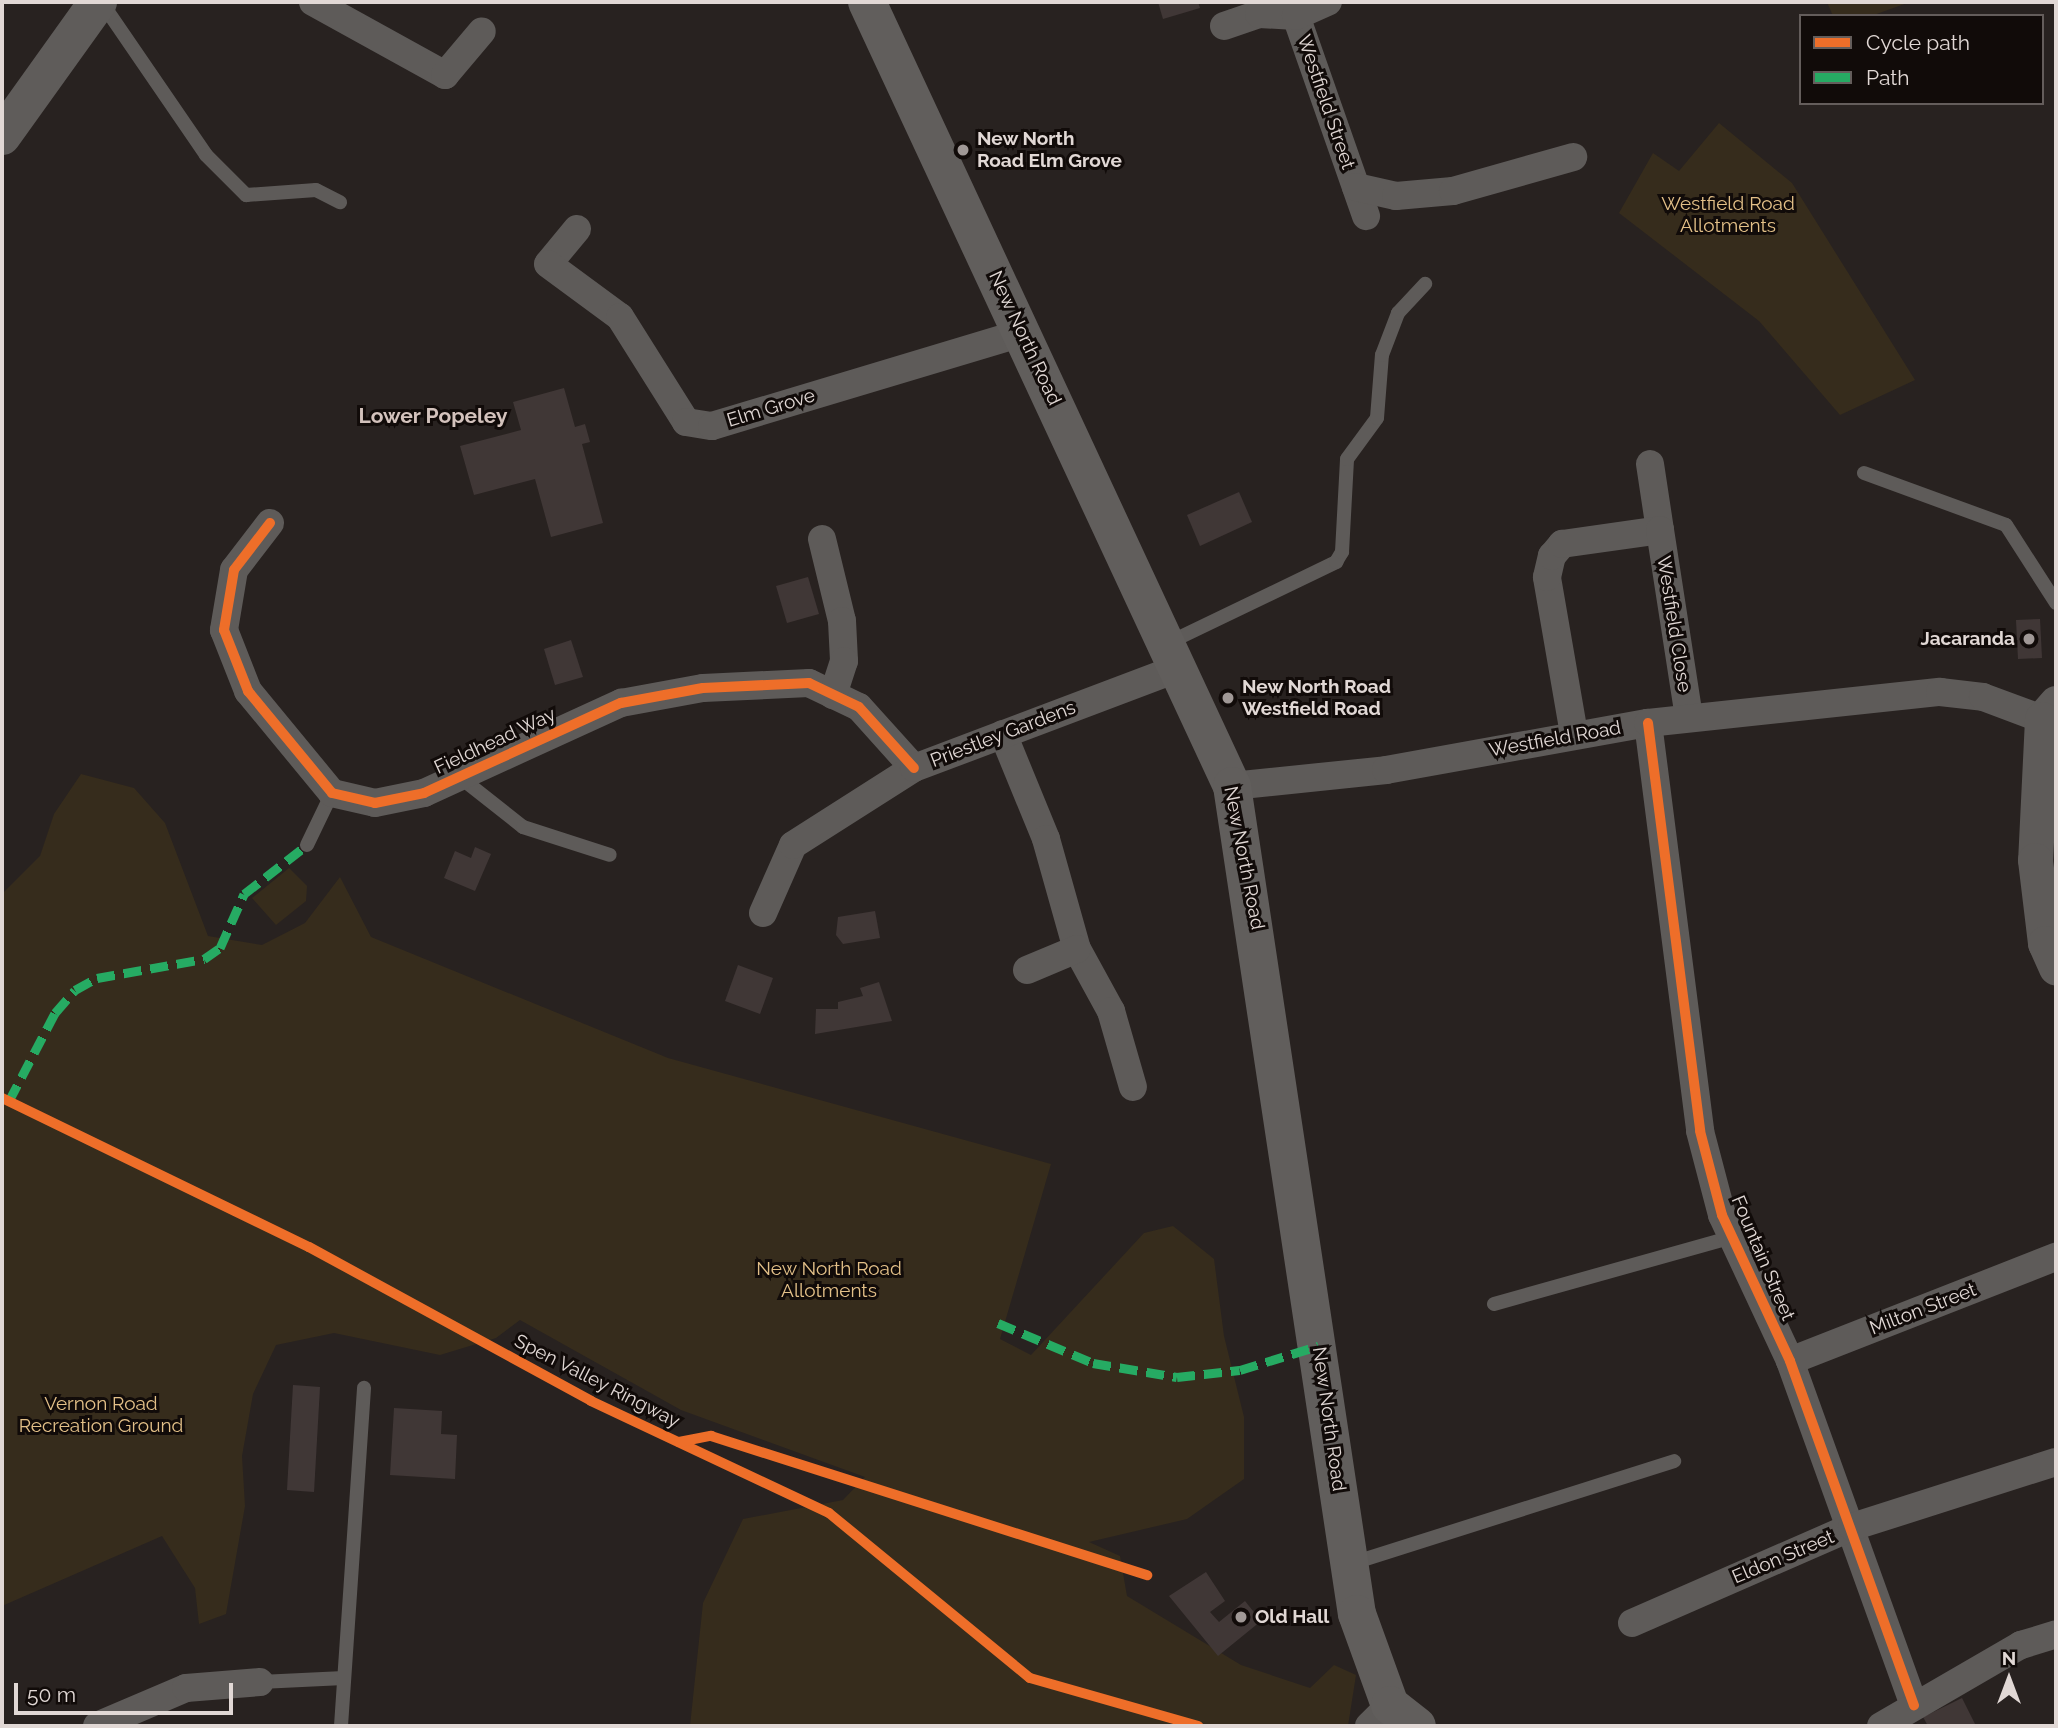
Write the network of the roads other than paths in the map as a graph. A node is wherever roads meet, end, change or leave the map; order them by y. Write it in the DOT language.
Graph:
graph roads {
  1 [pos="99,2"];
  2 [pos="313,2"];
  3 [pos="867,2"];
  4 [pos="1328,2"];
  5 [pos="1250,8"];
  6 [pos="1296,16"];
  7 [pos="1224,26"];
  8 [pos="482,31"];
  9 [pos="2,136"];
  10 [pos="1573,157"];
  11 [pos="1356,187"];
  12 [pos="340,202"];
  13 [pos="1366,216"];
  14 [pos="577,229"];
  15 [pos="1425,284"];
  16 [pos="1023,333"];
  17 [pos="1650,464"];
  18 [pos="1864,472"];
  19 [pos="270,523"];
  20 [pos="1660,530"];
  21 [pos="822,539"];
  22 [pos="2056,603"];
  23 [pos="1173,656"];
  24 [pos="833,695"];
  25 [pos="2049,711"];
  26 [pos="1689,718"];
  27 [pos="1648,723"];
  28 [pos="1003,734"];
  29 [pos="1574,734"];
  30 [pos="914,768"];
  31 [pos="461,778"];
  32 [pos="1232,786"];
  33 [pos="332,793"];
  34 [pos="307,845"];
  35 [pos="610,855"];
  36 [pos="763,913"];
  37 [pos="1077,949"];
  38 [pos="2056,968"];
  39 [pos="1027,970"];
  40 [pos="1133,1087"];
  41 [pos="1732,1237"];
  42 [pos="2056,1257"];
  43 [pos="1494,1304"];
  44 [pos="1790,1361"];
  45 [pos="364,1388"];
  46 [pos="1674,1461"];
  47 [pos="2056,1462"];
  48 [pos="1852,1527"];
  49 [pos="1353,1563"];
  50 [pos="1632,1623"];
  51 [pos="2056,1634"];
  52 [pos="344,1678"];
  53 [pos="260,1682"];
  54 [pos="1914,1705"];
  55 [pos="1392,1719"];
  56 [pos="97,1726"];
  57 [pos="341,1726"];
  58 [pos="1881,1726"];
  1 -- 9 [label="main road"];
  1 -- 12 [label="lane"];
  2 -- 8 [label="street"];
  3 -- 16 [label="main road, New North Road"];
  4 -- 6 [label="street, Westfield Street"];
  5 -- 6 [label="street, Westfield Street"];
  5 -- 7 [label="street, Westfield Street"];
  6 -- 11 [label="street, Westfield Street"];
  10 -- 11 [label="street, Westfield Street"];
  11 -- 13 [label="street, Westfield Street"];
  14 -- 16 [label="street, Elm Grove"];
  15 -- 23 [label="lane"];
  16 -- 23 [label="main road, New North Road"];
  17 -- 20 [label="street, Westfield Close"];
  18 -- 22 [label="lane"];
  19 -- 33 [label="street"];
  20 -- 26 [label="street, Westfield Close"];
  20 -- 29 [label="street, Westfield Close"];
  21 -- 24 [label="street"];
  23 -- 28 [label="street, Priestley Gardens"];
  23 -- 32 [label="main road, New North Road"];
  24 -- 30 [label="street, Fieldhead Way"];
  24 -- 31 [label="street, Fieldhead Way"];
  25 -- 26 [label="street, Westfield Road"];
  25 -- 38 [label="street"];
  26 -- 27 [label="street, Westfield Road"];
  27 -- 29 [label="street, Westfield Road"];
  27 -- 41 [label="street, Fountain Street"];
  28 -- 30 [label="street, Priestley Gardens"];
  28 -- 37 [label="street"];
  29 -- 32 [label="street, Westfield Road"];
  30 -- 36 [label="street, Priestley Gardens"];
  31 -- 33 [label="street, Fieldhead Way"];
  31 -- 35 [label="lane"];
  32 -- 49 [label="main road, New North Road"];
  33 -- 34 [label="lane"];
  37 -- 39 [label="street"];
  37 -- 40 [label="street"];
  41 -- 43 [label="lane"];
  41 -- 44 [label="street, Fountain Street"];
  42 -- 44 [label="street, Milton Street"];
  44 -- 48 [label="street, Fountain Street"];
  45 -- 52 [label="lane"];
  46 -- 49 [label="lane"];
  47 -- 48 [label="street, Eldon Street"];
  48 -- 50 [label="street, Eldon Street"];
  48 -- 54 [label="street, Fountain Street"];
  49 -- 55 [label="main road, New North Road"];
  51 -- 54 [label="street"];
  52 -- 53 [label="lane"];
  52 -- 57 [label="lane"];
  53 -- 56 [label="street"];
  54 -- 58 [label="street"];
}
